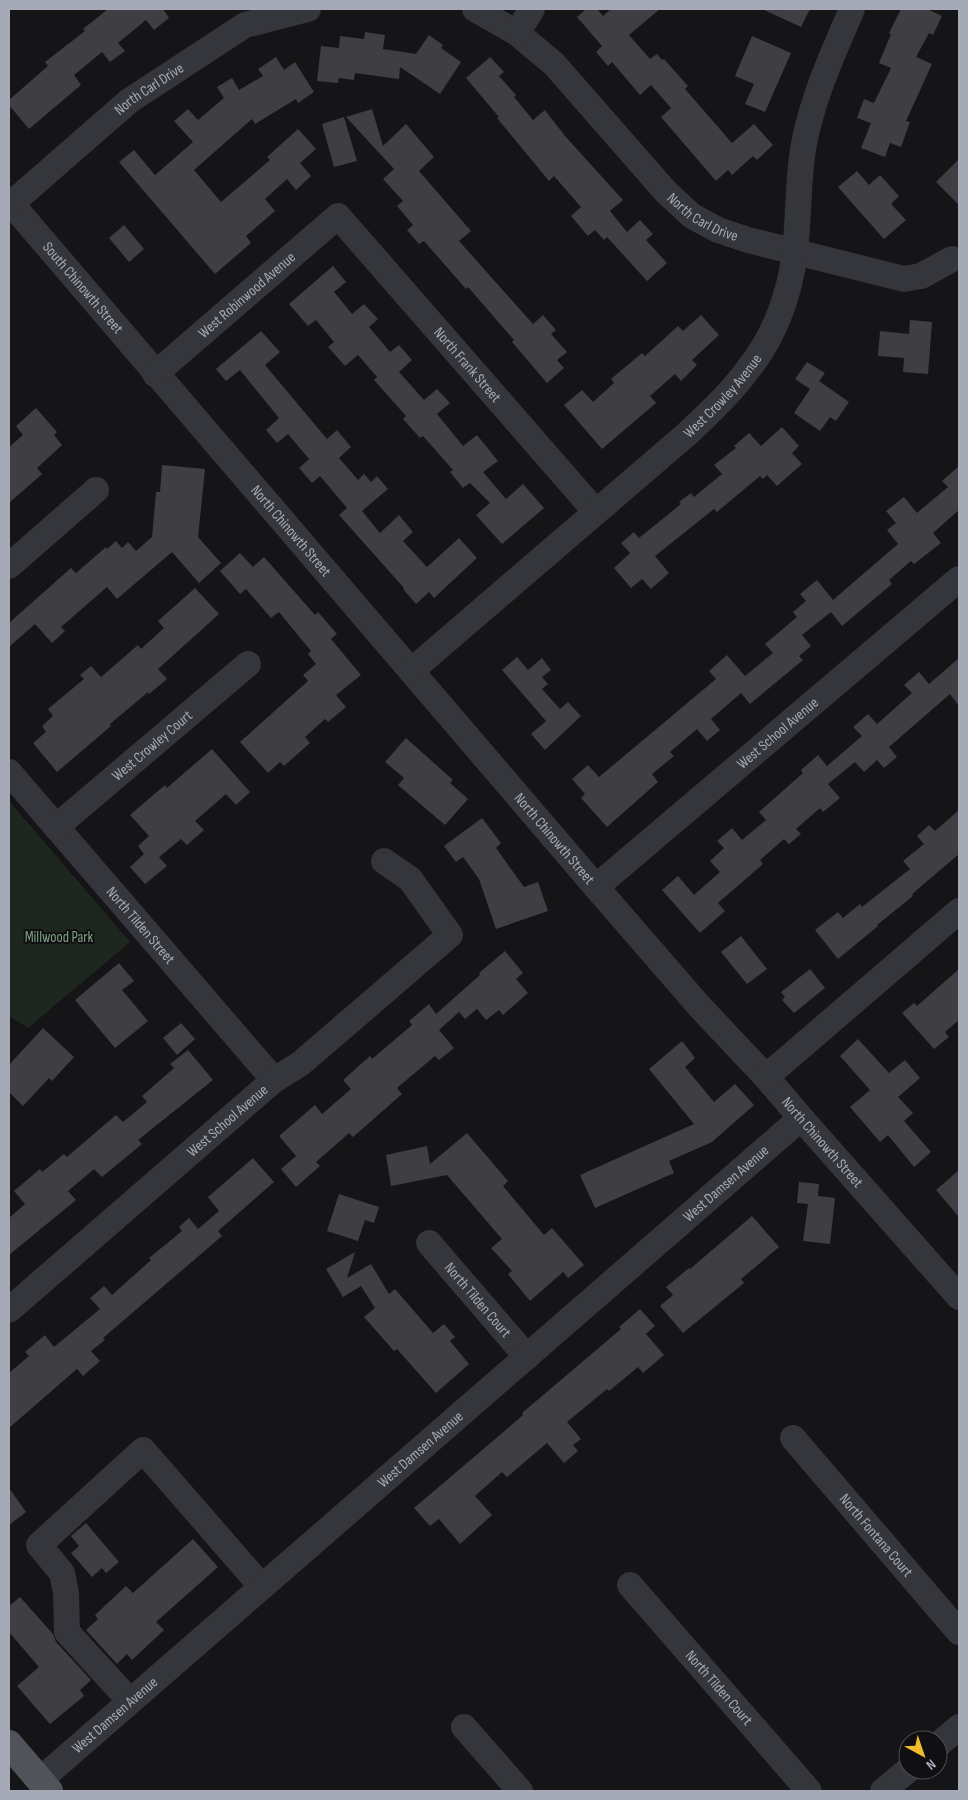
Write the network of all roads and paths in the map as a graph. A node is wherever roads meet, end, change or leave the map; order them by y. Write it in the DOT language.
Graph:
graph roads {
  1 [pos="308,9"];
  2 [pos="475,9"];
  3 [pos="532,9"];
  4 [pos="852,9"];
  5 [pos="517,33"];
  6 [pos="10,202"];
  7 [pos="338,216"];
  8 [pos="795,251"];
  9 [pos="952,259"];
  10 [pos="155,374"];
  11 [pos="96,490"];
  12 [pos="596,512"];
  13 [pos="9,566"];
  14 [pos="959,579"];
  15 [pos="248,664"];
  16 [pos="411,671"];
  17 [pos="9,772"];
  18 [pos="56,827"];
  19 [pos="384,862"];
  20 [pos="596,888"];
  21 [pos="959,911"];
  22 [pos="766,1077"];
  23 [pos="274,1080"];
  24 [pos="801,1118"];
  25 [pos="429,1243"];
  26 [pos="954,1280"];
  27 [pos="9,1310"];
  28 [pos="527,1357"];
  29 [pos="793,1438"];
  30 [pos="630,1585"];
  31 [pos="262,1587"];
  32 [pos="959,1632"];
  33 [pos="130,1701"];
  34 [pos="464,1726"];
  35 [pos="959,1726"];
  36 [pos="948,1736"];
  37 [pos="9,1744"];
  38 [pos="898,1778"];
  39 [pos="45,1786"];
  40 [pos="520,1791"];
  41 [pos="809,1791"];
  42 [pos="883,1791"];
  1 -- 6 [label="street, North Carl Drive"];
  2 -- 5 [label="street, North Carl Drive"];
  3 -- 5 [label="street"];
  4 -- 8 [label="street, West Crowley Avenue"];
  5 -- 8 [label="street, North Carl Drive"];
  6 -- 10 [label="street, South Chinowth Street"];
  7 -- 10 [label="street, West Robinwood Avenue"];
  7 -- 12 [label="street, North Frank Street"];
  8 -- 9 [label="street, North Carl Drive"];
  8 -- 12 [label="street, West Crowley Avenue"];
  10 -- 16 [label="street, North Chinowth Street"];
  11 -- 13 [label="street"];
  12 -- 16 [label="street, West Crowley Avenue"];
  14 -- 20 [label="street, West School Avenue"];
  15 -- 18 [label="street, West Crowley Court"];
  16 -- 20 [label="street, North Chinowth Street"];
  17 -- 18 [label="street, North Tilden Street"];
  18 -- 23 [label="street, North Tilden Street"];
  19 -- 23 [label="street, West School Avenue"];
  20 -- 22 [label="street, North Chinowth Street"];
  21 -- 22 [label="street"];
  22 -- 24 [label="street, North Chinowth Street"];
  23 -- 27 [label="street, West School Avenue"];
  24 -- 26 [label="street, North Chinowth Street"];
  24 -- 28 [label="street, West Damsen Avenue"];
  25 -- 28 [label="street, North Tilden Court"];
  28 -- 31 [label="street, West Damsen Avenue"];
  29 -- 32 [label="street, North Fontana Court"];
  30 -- 41 [label="street, North Tilden Court"];
  31 -- 33 [label="street, West Damsen Avenue"];
  31 -- 33 [label="street"];
  33 -- 39 [label="street, West Damsen Avenue"];
  34 -- 40 [label="street"];
  35 -- 36 [label="street"];
  37 -- 39 [label="main road"];
  38 -- 42 [label="street"];
}
